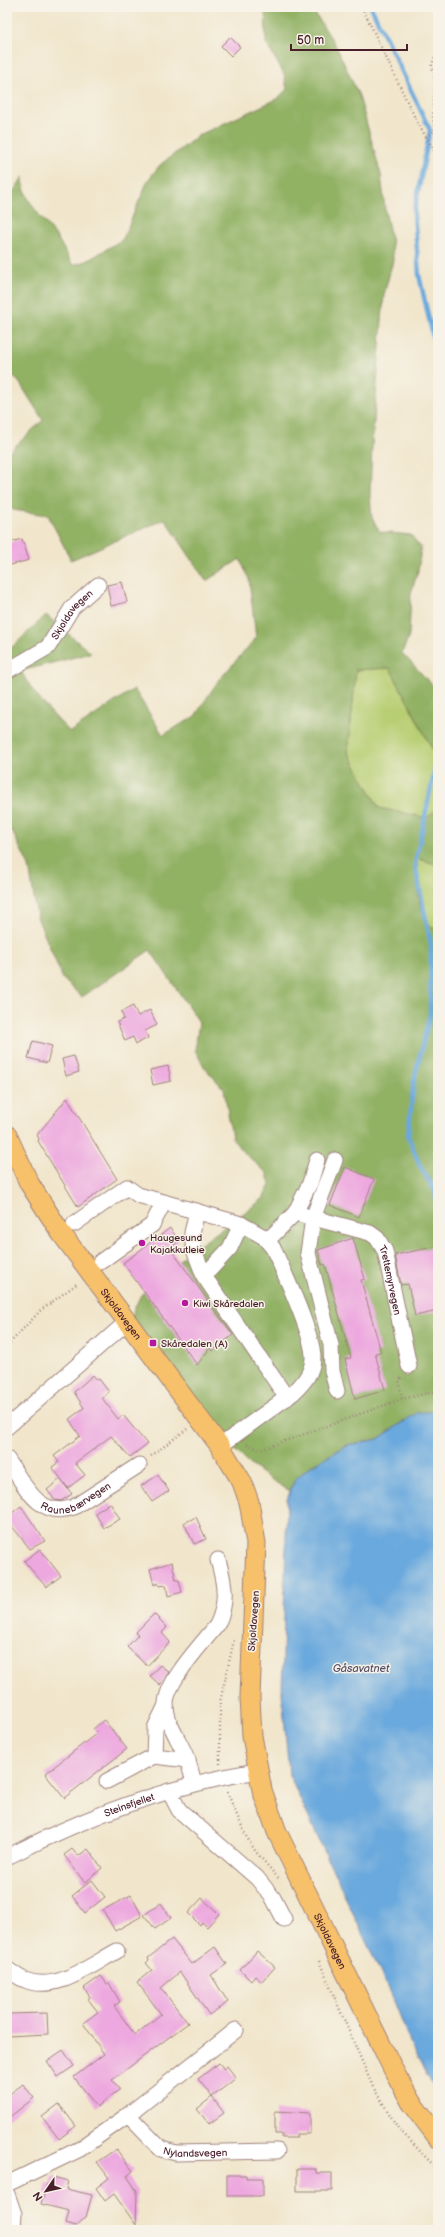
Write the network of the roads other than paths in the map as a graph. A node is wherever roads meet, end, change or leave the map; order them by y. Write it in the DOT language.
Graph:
graph roads {
  1 [pos="98,585"];
  2 [pos="7,671"];
  3 [pos="7,1135"];
  4 [pos="317,1160"];
  5 [pos="335,1160"];
  6 [pos="164,1202"];
  7 [pos="197,1211"];
  8 [pos="295,1213"];
  9 [pos="313,1218"];
  10 [pos="74,1224"];
  11 [pos="241,1224"];
  12 [pos="267,1241"];
  13 [pos="100,1262"];
  14 [pos="204,1276"];
  15 [pos="128,1322"];
  16 [pos="409,1366"];
  17 [pos="337,1391"];
  18 [pos="287,1398"];
  19 [pos="7,1427"];
  20 [pos="220,1446"];
  21 [pos="7,1459"];
  22 [pos="139,1465"];
  23 [pos="218,1560"];
  24 [pos="166,1704"];
  25 [pos="154,1756"];
  26 [pos="188,1760"];
  27 [pos="257,1771"];
  28 [pos="107,1781"];
  29 [pos="194,1783"];
  30 [pos="169,1791"];
  31 [pos="7,1857"];
  32 [pos="284,1919"];
  33 [pos="117,1951"];
  34 [pos="7,1969"];
  35 [pos="236,2030"];
  36 [pos="128,2115"];
  37 [pos="438,2138"];
  38 [pos="277,2151"];
  39 [pos="7,2184"];
  40 [pos="7,2194"];
  41 [pos="13,2230"];
  1 -- 2 [label="street, Skjoldavegen"];
  3 -- 15 [label="main road, Skjoldavegen"];
  4 -- 8 [label="street"];
  5 -- 9 [label="street"];
  6 -- 7 [label="street"];
  6 -- 10 [label="street"];
  6 -- 13 [label="street"];
  7 -- 11 [label="street"];
  7 -- 14 [label="street"];
  8 -- 9 [label="street, Trettemyrvegen"];
  8 -- 12 [label="street"];
  9 -- 16 [label="street, Trettemyrvegen"];
  9 -- 17 [label="street"];
  11 -- 12 [label="street"];
  11 -- 14 [label="street"];
  12 -- 18 [label="street"];
  14 -- 18 [label="street"];
  15 -- 19 [label="street"];
  15 -- 20 [label="main road, Skjoldavegen"];
  18 -- 20 [label="street"];
  20 -- 27 [label="main road, Skjoldavegen"];
  21 -- 22 [label="street, Raunebærvegen"];
  23 -- 24 [label="street"];
  24 -- 25 [label="street"];
  24 -- 26 [label="street"];
  25 -- 26 [label="street"];
  25 -- 28 [label="street"];
  26 -- 29 [label="street"];
  27 -- 29 [label="street, Steinsfjellet"];
  27 -- 37 [label="main road, Skjoldavegen"];
  29 -- 30 [label="street, Steinsfjellet"];
  30 -- 31 [label="street, Steinsfjellet"];
  30 -- 32 [label="street"];
  33 -- 34 [label="street"];
  35 -- 36 [label="street"];
  36 -- 38 [label="street, Nylandsvegen"];
  36 -- 39 [label="street"];
  40 -- 41 [label="street"];
}
